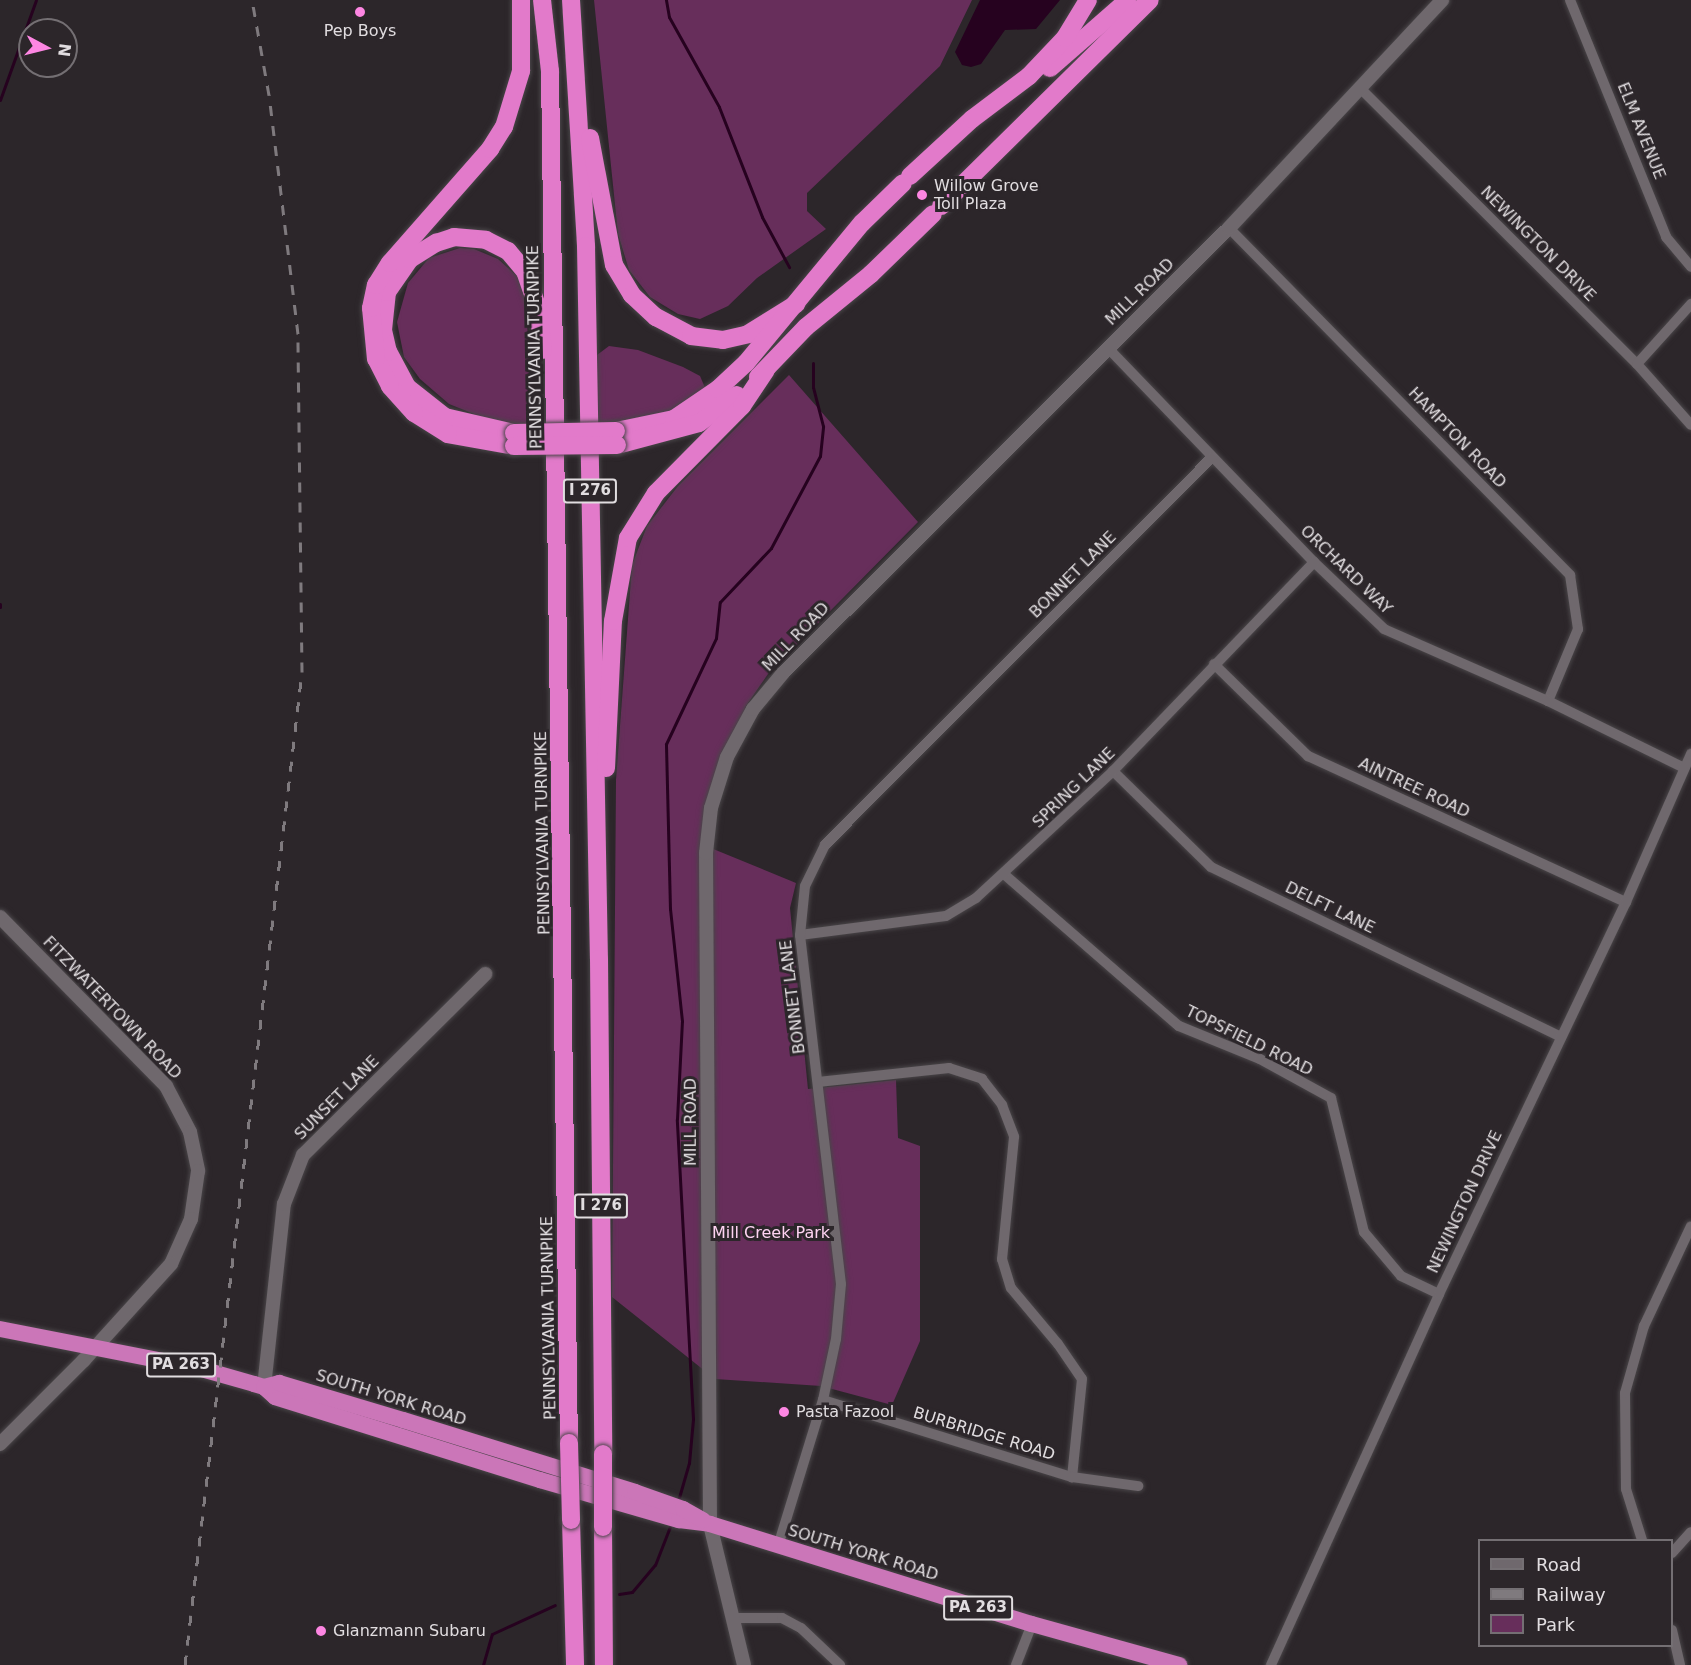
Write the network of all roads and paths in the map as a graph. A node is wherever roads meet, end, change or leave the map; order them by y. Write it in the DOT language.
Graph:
graph roads {
  1 [pos="521,0"];
  2 [pos="542,0"];
  3 [pos="571,0"];
  4 [pos="1088,0"];
  5 [pos="1128,0"];
  6 [pos="1150,0"];
  7 [pos="1442,0"];
  8 [pos="1570,0"];
  9 [pos="573,24"];
  10 [pos="1029,76"];
  11 [pos="1360,88"];
  12 [pos="1229,228"];
  13 [pos="1691,267"];
  14 [pos="796,304"];
  15 [pos="1691,304"];
  16 [pos="1107,347"];
  17 [pos="1637,364"];
  18 [pos="766,370"];
  19 [pos="1691,424"];
  20 [pos="617,438"];
  21 [pos="514,439"];
  22 [pos="1212,457"];
  23 [pos="556,468"];
  24 [pos="1314,562"];
  25 [pos="1214,664"];
  26 [pos="1548,701"];
  27 [pos="1691,754"];
  28 [pos="1684,768"];
  29 [pos="1113,771"];
  30 [pos="1005,875"];
  31 [pos="1626,902"];
  32 [pos="0,918"];
  33 [pos="800,935"];
  34 [pos="599,959"];
  35 [pos="485,974"];
  36 [pos="1559,1036"];
  37 [pos="818,1082"];
  38 [pos="1691,1227"];
  39 [pos="1439,1294"];
  40 [pos="0,1329"];
  41 [pos="97,1347"];
  42 [pos="264,1387"];
  43 [pos="823,1401"];
  44 [pos="0,1444"];
  45 [pos="1072,1477"];
  46 [pos="1138,1486"];
  47 [pos="710,1524"];
  48 [pos="1691,1532"];
  49 [pos="1642,1539"];
  50 [pos="778,1546"];
  51 [pos="1673,1551"];
  52 [pos="732,1618"];
  53 [pos="1032,1624"];
  54 [pos="1673,1638"];
  55 [pos="575,1665"];
  56 [pos="604,1665"];
  57 [pos="744,1665"];
  58 [pos="840,1665"];
  59 [pos="1016,1665"];
  60 [pos="1179,1665"];
  61 [pos="1271,1665"];
  62 [pos="1680,1665"];
  1 -- 21 [label="highway"];
  2 -- 23 [label="highway, PENNSYLVANIA TURNPIKE / I 276"];
  3 -- 9 [label="highway, I 276"];
  4 -- 10 [label="highway"];
  5 -- 10 [label="highway"];
  6 -- 18 [label="highway"];
  7 -- 11 [label="street, MILL ROAD"];
  8 -- 13 [label="street, ELM AVENUE"];
  9 -- 14 [label="highway"];
  9 -- 34 [label="highway, I 276"];
  10 -- 14 [label="highway"];
  11 -- 12 [label="street, MILL ROAD"];
  11 -- 17 [label="street, NEWINGTON DRIVE"];
  12 -- 16 [label="street, MILL ROAD"];
  12 -- 26 [label="street, HAMPTON ROAD"];
  14 -- 20 [label="highway"];
  15 -- 17 [label="street"];
  16 -- 22 [label="street, ORCHARD WAY"];
  16 -- 47 [label="street, MILL ROAD"];
  17 -- 19 [label="street, NEWINGTON DRIVE"];
  18 -- 20 [label="highway"];
  18 -- 34 [label="highway"];
  20 -- 21 [label="highway, bridge"];
  21 -- 23 [label="highway"];
  22 -- 24 [label="street, ORCHARD WAY"];
  22 -- 33 [label="street, BONNET LANE"];
  23 -- 55 [label="highway, PENNSYLVANIA TURNPIKE / I 276, bridge"];
  24 -- 25 [label="street, SPRING LANE"];
  24 -- 26 [label="street, ORCHARD WAY"];
  25 -- 29 [label="street, SPRING LANE"];
  25 -- 31 [label="street, AINTREE ROAD"];
  26 -- 28 [label="street, ORCHARD WAY"];
  27 -- 28 [label="street, NEWINGTON DRIVE"];
  28 -- 31 [label="street, NEWINGTON DRIVE"];
  29 -- 30 [label="street, SPRING LANE"];
  29 -- 36 [label="street, DELFT LANE"];
  30 -- 33 [label="street, SPRING LANE"];
  30 -- 39 [label="street, TOPSFIELD ROAD"];
  31 -- 36 [label="street, NEWINGTON DRIVE"];
  32 -- 41 [label="street, FITZWATERTOWN ROAD"];
  33 -- 37 [label="street, BONNET LANE"];
  34 -- 56 [label="highway, I 276, bridge"];
  35 -- 42 [label="street, SUNSET LANE"];
  36 -- 39 [label="street, NEWINGTON DRIVE"];
  37 -- 43 [label="street, BONNET LANE"];
  37 -- 45 [label="street"];
  38 -- 49 [label="street"];
  39 -- 61 [label="street, NEWINGTON DRIVE"];
  40 -- 41 [label="highway, SOUTH YORK ROAD / PA 263"];
  41 -- 42 [label="highway, SOUTH YORK ROAD / PA 263"];
  41 -- 44 [label="street, FITZWATERTOWN ROAD"];
  42 -- 47 [label="highway, SOUTH YORK ROAD / PA 263"];
  43 -- 45 [label="street, BURBRIDGE ROAD"];
  43 -- 50 [label="street, BONNET LANE"];
  45 -- 46 [label="street, BURBRIDGE ROAD"];
  47 -- 50 [label="highway, SOUTH YORK ROAD / PA 263"];
  47 -- 52 [label="street, MILL ROAD"];
  48 -- 51 [label="street"];
  50 -- 53 [label="highway, SOUTH YORK ROAD / PA 263"];
  52 -- 57 [label="street, MILL ROAD"];
  52 -- 58 [label="street"];
  53 -- 59 [label="street"];
  53 -- 60 [label="highway, SOUTH YORK ROAD / PA 263"];
  54 -- 62 [label="street"];
}
